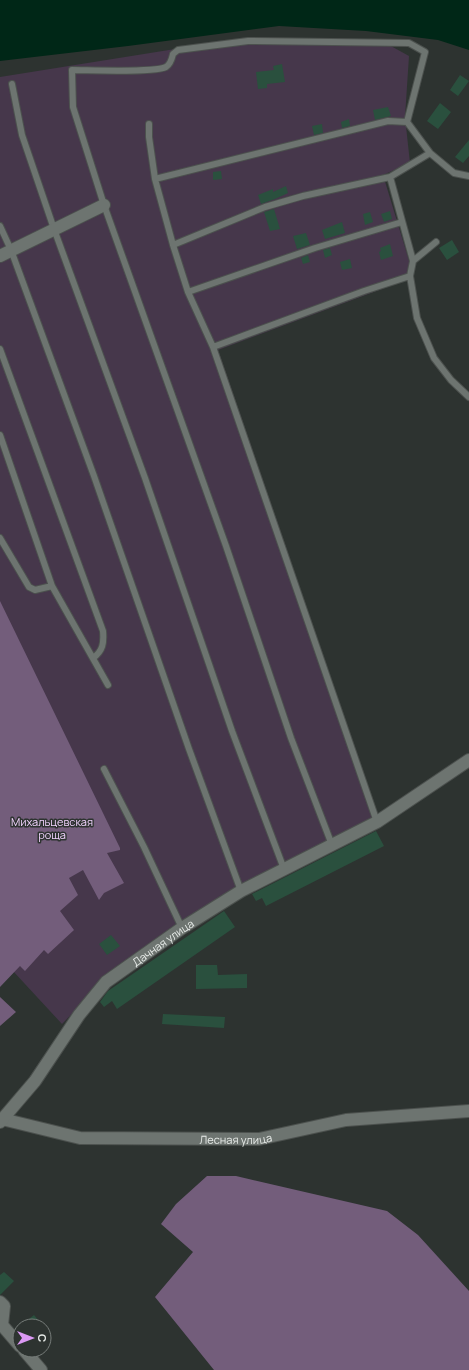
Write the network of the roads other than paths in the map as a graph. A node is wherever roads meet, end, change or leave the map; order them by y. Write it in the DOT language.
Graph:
graph roads {
  1 [pos="12,84"];
  2 [pos="407,122"];
  3 [pos="149,124"];
  4 [pos="430,153"];
  5 [pos="469,176"];
  6 [pos="390,177"];
  7 [pos="155,179"];
  8 [pos="104,205"];
  9 [pos="402,222"];
  10 [pos="0,226"];
  11 [pos="54,229"];
  12 [pos="436,242"];
  13 [pos="172,245"];
  14 [pos="11,250"];
  15 [pos="0,256"];
  16 [pos="413,261"];
  17 [pos="410,276"];
  18 [pos="188,292"];
  19 [pos="213,347"];
  20 [pos="0,349"];
  21 [pos="469,397"];
  22 [pos="0,435"];
  23 [pos="0,538"];
  24 [pos="52,586"];
  25 [pos="93,658"];
  26 [pos="108,685"];
  27 [pos="469,760"];
  28 [pos="104,769"];
  29 [pos="377,822"];
  30 [pos="332,845"];
  31 [pos="284,869"];
  32 [pos="241,891"];
  33 [pos="182,928"];
  34 [pos="469,1111"];
  35 [pos="1,1120"];
  36 [pos="0,1302"];
  37 [pos="12,1337"];
  38 [pos="31,1358"];
  39 [pos="41,1370"];
  1 -- 11 [label="lane"];
  2 -- 4 [label="lane"];
  2 -- 7 [label="lane"];
  2 -- 8 [label="lane"];
  3 -- 7 [label="lane"];
  4 -- 5 [label="lane"];
  4 -- 6 [label="lane"];
  6 -- 9 [label="lane"];
  6 -- 13 [label="lane"];
  7 -- 13 [label="lane"];
  8 -- 11 [label="street"];
  8 -- 30 [label="lane"];
  9 -- 16 [label="lane"];
  9 -- 18 [label="lane"];
  10 -- 14 [label="lane"];
  11 -- 14 [label="street"];
  11 -- 31 [label="lane"];
  12 -- 16 [label="lane"];
  13 -- 18 [label="lane"];
  14 -- 15 [label="street"];
  14 -- 32 [label="lane"];
  16 -- 17 [label="lane"];
  17 -- 19 [label="lane"];
  17 -- 21 [label="lane"];
  18 -- 19 [label="lane"];
  19 -- 29 [label="lane"];
  20 -- 25 [label="lane"];
  22 -- 24 [label="lane"];
  23 -- 24 [label="lane"];
  24 -- 25 [label="lane"];
  25 -- 26 [label="lane"];
  27 -- 29 [label="street, Дачная улица"];
  28 -- 33 [label="lane"];
  29 -- 30 [label="street, Дачная улица"];
  30 -- 31 [label="street, Дачная улица"];
  31 -- 32 [label="street, Дачная улица"];
  32 -- 33 [label="street, Дачная улица"];
  33 -- 35 [label="street, Дачная улица"];
  34 -- 35 [label="street, Лесная улица"];
  36 -- 37 [label="street"];
  38 -- 39 [label="street"];
}
